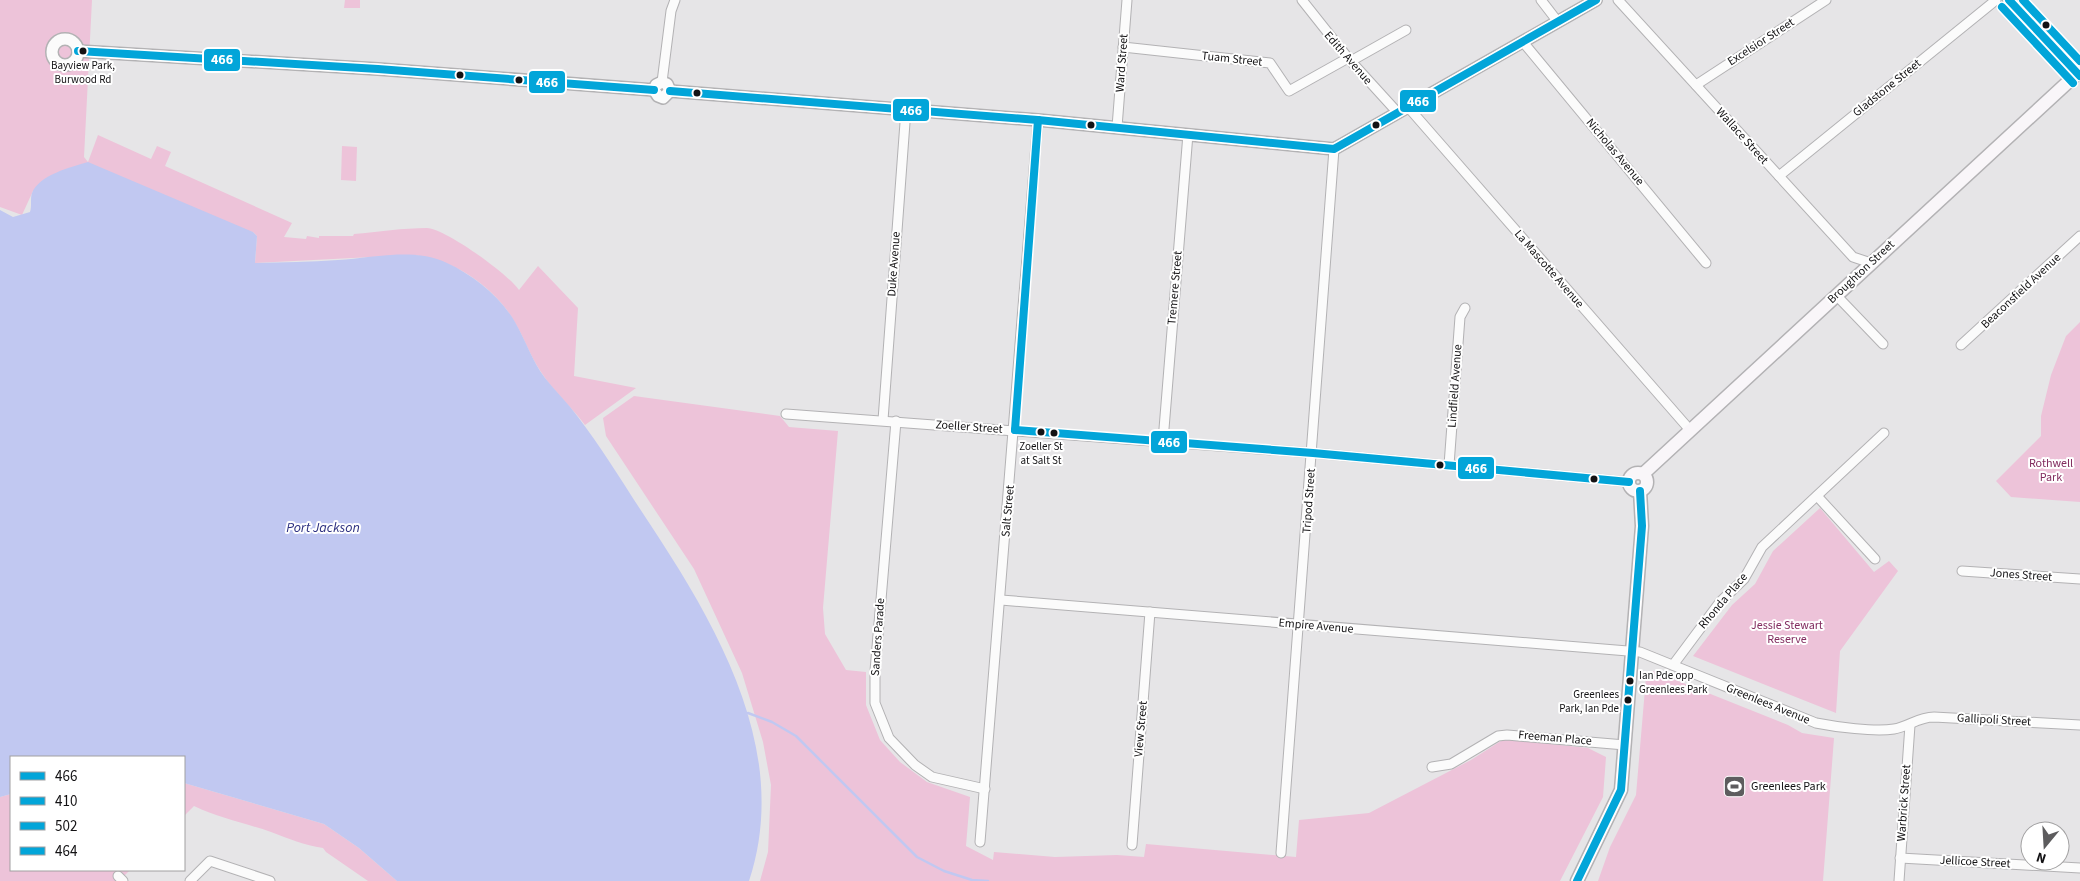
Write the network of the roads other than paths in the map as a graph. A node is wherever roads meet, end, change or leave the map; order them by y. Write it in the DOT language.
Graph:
graph roads {
  1 [pos="675,0"];
  2 [pos="1127,0"];
  3 [pos="1302,0"];
  4 [pos="1541,0"];
  5 [pos="1596,0"];
  6 [pos="1618,0"];
  7 [pos="1826,0"];
  8 [pos="1996,0"];
  9 [pos="2009,0"];
  10 [pos="1558,22"];
  11 [pos="1406,30"];
  12 [pos="1523,42"];
  13 [pos="1123,47"];
  14 [pos="78,51"];
  15 [pos="1350,60"];
  16 [pos="2079,73"];
  17 [pos="1696,85"];
  18 [pos="662,88"];
  19 [pos="906,109"];
  20 [pos="1403,110"];
  21 [pos="1038,120"];
  22 [pos="1117,127"];
  23 [pos="1188,134"];
  24 [pos="1334,150"];
  25 [pos="1779,176"];
  26 [pos="2080,236"];
  27 [pos="1706,263"];
  28 [pos="1871,263"];
  29 [pos="1836,295"];
  30 [pos="1465,308"];
  31 [pos="1884,344"];
  32 [pos="1961,345"];
  33 [pos="786,414"];
  34 [pos="883,420"];
  35 [pos="896,421"];
  36 [pos="1015,430"];
  37 [pos="1690,430"];
  38 [pos="1884,433"];
  39 [pos="1163,441"];
  40 [pos="1313,453"];
  41 [pos="1449,465"];
  42 [pos="1643,474"];
  43 [pos="1630,482"];
  44 [pos="1640,490"];
  45 [pos="1817,496"];
  46 [pos="1875,559"];
  47 [pos="1962,572"];
  48 [pos="2080,579"];
  49 [pos="1001,600"];
  50 [pos="1150,612"];
  51 [pos="1300,624"];
  52 [pos="1631,651"];
  53 [pos="1673,665"];
  54 [pos="1910,725"];
  55 [pos="2080,725"];
  56 [pos="1625,745"];
  57 [pos="1432,767"];
  58 [pos="985,789"];
  59 [pos="980,842"];
  60 [pos="1132,845"];
  61 [pos="1281,853"];
  62 [pos="1900,858"];
  63 [pos="2080,868"];
  64 [pos="190,881"];
  65 [pos="270,881"];
  66 [pos="1577,881"];
  67 [pos="1899,881"];
  1 -- 18 [label="street"];
  2 -- 13 [label="street, Ward Street"];
  3 -- 15 [label="street, Edith Avenue"];
  4 -- 10 [label="street"];
  5 -- 10 [label="street"];
  6 -- 17 [label="street, Wallace Street"];
  7 -- 17 [label="street, Excelsior Street"];
  8 -- 25 [label="street, Gladstone Street"];
  9 -- 16 [label="main road"];
  10 -- 12 [label="street"];
  11 -- 15 [label="street, Tuam Street"];
  12 -- 20 [label="street"];
  12 -- 27 [label="street, Nicholas Avenue"];
  13 -- 15 [label="street, Tuam Street"];
  13 -- 22 [label="street, Ward Street"];
  14 -- 18 [label="street"];
  15 -- 20 [label="street, Edith Avenue"];
  16 -- 28 [label="main road, Broughton Street"];
  17 -- 25 [label="street, Wallace Street"];
  18 -- 19 [label="street"];
  19 -- 21 [label="street"];
  19 -- 34 [label="street, Duke Avenue"];
  20 -- 24 [label="street"];
  20 -- 37 [label="street, La Mascotte Avenue"];
  21 -- 22 [label="street"];
  21 -- 36 [label="street, Salt Street"];
  22 -- 23 [label="street"];
  23 -- 24 [label="street"];
  23 -- 39 [label="street, Tremere Street"];
  24 -- 40 [label="street, Tripod Street"];
  25 -- 28 [label="street, Wallace Street"];
  26 -- 32 [label="street, Beaconsfield Avenue"];
  28 -- 29 [label="main road, Broughton Street"];
  29 -- 31 [label="street"];
  29 -- 37 [label="main road, Broughton Street"];
  30 -- 41 [label="street, Lindfield Avenue"];
  33 -- 34 [label="street, Zoeller Street"];
  34 -- 35 [label="street, Zoeller Street"];
  35 -- 36 [label="street, Zoeller Street"];
  35 -- 58 [label="street, Sanders Parade"];
  36 -- 39 [label="street, Zoeller Street"];
  36 -- 49 [label="street, Salt Street"];
  37 -- 42 [label="main road, Broughton Street"];
  38 -- 45 [label="street, Rhonda Place"];
  39 -- 40 [label="street, Zoeller Street"];
  40 -- 41 [label="street, Zoeller Street"];
  40 -- 51 [label="street, Tripod Street"];
  41 -- 43 [label="street, Zoeller Street"];
  42 -- 43 [label="main road"];
  42 -- 44 [label="main road"];
  43 -- 44 [label="main road"];
  44 -- 52 [label="main road"];
  45 -- 46 [label="street"];
  45 -- 53 [label="street, Rhonda Place"];
  47 -- 48 [label="street, Jones Street"];
  49 -- 50 [label="street, Empire Avenue"];
  49 -- 58 [label="street, Salt Street"];
  50 -- 51 [label="street, Empire Avenue"];
  50 -- 60 [label="street, View Street"];
  51 -- 52 [label="street, Empire Avenue"];
  51 -- 61 [label="street, Tripod Street"];
  52 -- 53 [label="street, Greenlees Avenue"];
  52 -- 56 [label="main road"];
  53 -- 54 [label="street, Greenlees Avenue"];
  54 -- 55 [label="street, Gallipoli Street"];
  54 -- 62 [label="street, Warbrick Street"];
  56 -- 57 [label="street, Freeman Place"];
  56 -- 66 [label="main road"];
  58 -- 59 [label="street, Salt Street"];
  62 -- 63 [label="street, Jellicoe Street"];
  62 -- 67 [label="street, Warbrick Street"];
  64 -- 65 [label="street"];
}
